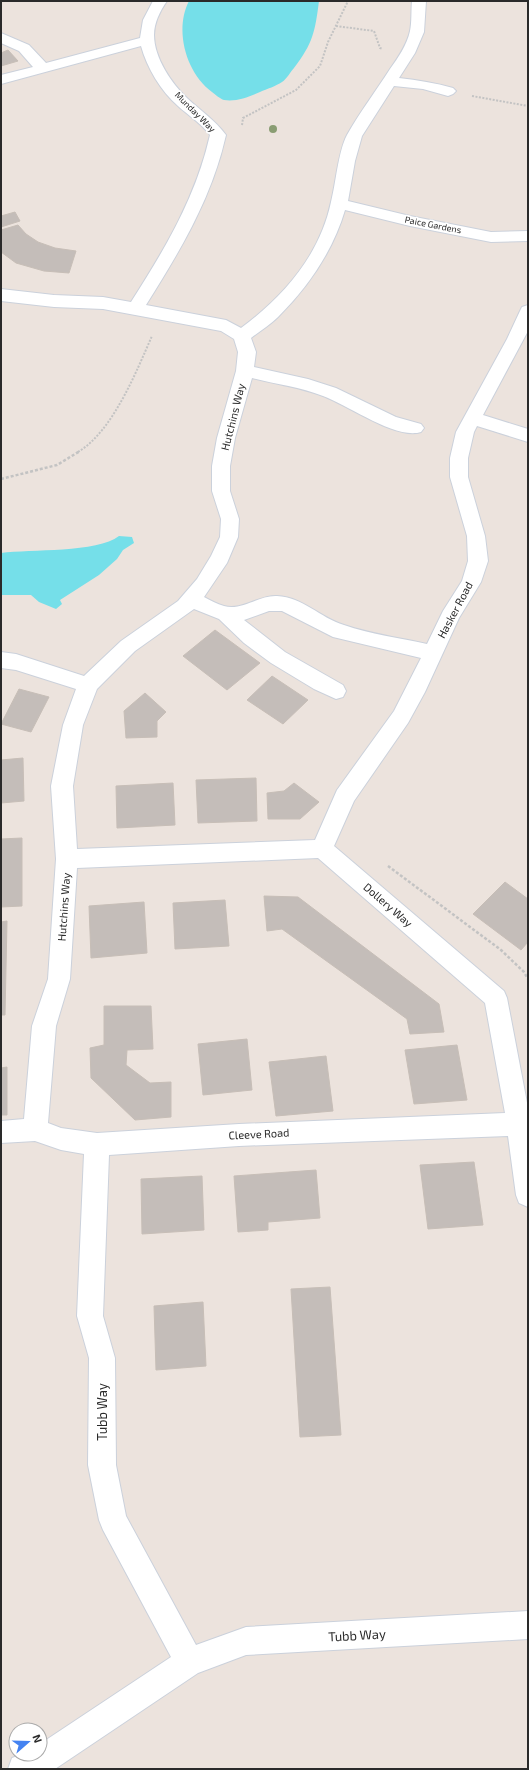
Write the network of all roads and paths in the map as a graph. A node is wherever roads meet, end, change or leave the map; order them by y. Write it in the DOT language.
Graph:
graph roads {
  1 [pos="160,1"];
  2 [pos="348,1"];
  3 [pos="420,1"];
  4 [pos="336,26"];
  5 [pos="1,37"];
  6 [pos="147,40"];
  7 [pos="405,58"];
  8 [pos="42,68"];
  9 [pos="1,80"];
  10 [pos="390,81"];
  11 [pos="448,91"];
  12 [pos="528,106"];
  13 [pos="242,126"];
  14 [pos="340,204"];
  15 [pos="528,236"];
  16 [pos="1,295"];
  17 [pos="135,308"];
  18 [pos="528,311"];
  19 [pos="162,314"];
  20 [pos="242,336"];
  21 [pos="245,371"];
  22 [pos="473,418"];
  23 [pos="415,428"];
  24 [pos="528,436"];
  25 [pos="1,479"];
  26 [pos="192,599"];
  27 [pos="226,614"];
  28 [pos="433,653"];
  29 [pos="1,660"];
  30 [pos="88,685"];
  31 [pos="336,691"];
  32 [pos="322,849"];
  33 [pos="67,859"];
  34 [pos="384,863"];
  35 [pos="528,979"];
  36 [pos="519,1124"];
  37 [pos="35,1130"];
  38 [pos="1,1132"];
  39 [pos="97,1144"];
  40 [pos="528,1195"];
  41 [pos="528,1625"];
  42 [pos="189,1662"];
  43 [pos="23,1769"];
  1 -- 6 [label="street, Munday Way"];
  2 -- 4 [label="path"];
  3 -- 7 [label="street"];
  4 -- 7 [label="path"];
  4 -- 13 [label="path"];
  5 -- 8 [label="street"];
  6 -- 8 [label="street"];
  6 -- 17 [label="street, Munday Way"];
  7 -- 10 [label="street"];
  8 -- 9 [label="street"];
  10 -- 11 [label="street"];
  10 -- 14 [label="street"];
  11 -- 12 [label="path"];
  14 -- 15 [label="street, Paice Gardens"];
  14 -- 20 [label="street"];
  16 -- 17 [label="street"];
  17 -- 19 [label="street"];
  18 -- 22 [label="street, Hasker Road"];
  19 -- 20 [label="street"];
  19 -- 25 [label="path"];
  20 -- 21 [label="street, Hutchins Way"];
  21 -- 23 [label="street"];
  21 -- 26 [label="street, Hutchins Way"];
  22 -- 24 [label="street"];
  22 -- 28 [label="street, Hasker Road"];
  26 -- 27 [label="street"];
  26 -- 30 [label="street, Hutchins Way"];
  27 -- 28 [label="street"];
  27 -- 31 [label="street"];
  28 -- 32 [label="street, Hasker Road"];
  29 -- 30 [label="street"];
  30 -- 33 [label="street, Hutchins Way"];
  32 -- 33 [label="street"];
  32 -- 36 [label="street, Dollery Way"];
  33 -- 37 [label="street, Hutchins Way"];
  34 -- 35 [label="path"];
  36 -- 39 [label="street, Cleeve Road"];
  36 -- 40 [label="street, Dollery Way"];
  37 -- 38 [label="street, Cleeve Road"];
  37 -- 39 [label="street, Cleeve Road"];
  39 -- 42 [label="street, Tubb Way"];
  41 -- 42 [label="street, Tubb Way"];
  42 -- 43 [label="street, Tubb Way"];
}
